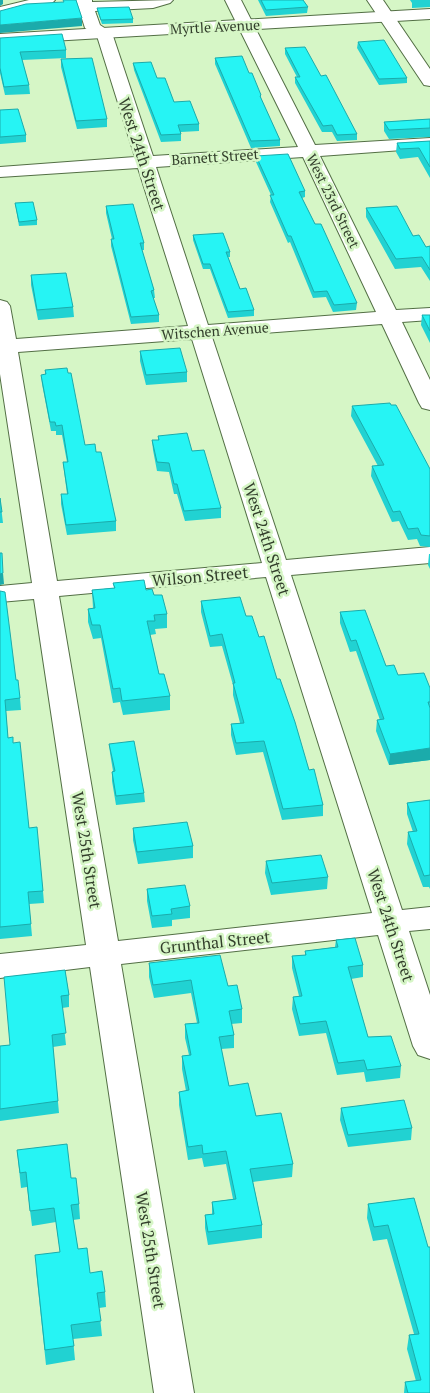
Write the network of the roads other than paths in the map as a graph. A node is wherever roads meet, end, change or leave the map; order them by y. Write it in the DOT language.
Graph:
graph roads {
  1 [pos="46,0"];
  2 [pos="165,0"];
  3 [pos="233,0"];
  4 [pos="375,0"];
  5 [pos="85,4"];
  6 [pos="0,12"];
  7 [pos="430,14"];
  8 [pos="386,17"];
  9 [pos="247,25"];
  10 [pos="104,33"];
  11 [pos="0,39"];
  12 [pos="430,81"];
  13 [pos="430,143"];
  14 [pos="308,151"];
  15 [pos="145,162"];
  16 [pos="0,172"];
  17 [pos="0,306"];
  18 [pos="430,314"];
  19 [pos="388,317"];
  20 [pos="200,332"];
  21 [pos="3,347"];
  22 [pos="430,402"];
  23 [pos="430,555"];
  24 [pos="276,569"];
  25 [pos="45,590"];
  26 [pos="0,594"];
  27 [pos="430,918"];
  28 [pos="391,922"];
  29 [pos="104,954"];
  30 [pos="0,966"];
  31 [pos="430,1046"];
  32 [pos="174,1393"];
  1 -- 6 [label="street"];
  2 -- 5 [label="street"];
  3 -- 9 [label="street, West 23rd Street"];
  4 -- 8 [label="street"];
  5 -- 10 [label="street"];
  7 -- 8 [label="street, Myrtle Avenue"];
  8 -- 9 [label="street, Myrtle Avenue"];
  8 -- 12 [label="street"];
  9 -- 10 [label="street, Myrtle Avenue"];
  9 -- 14 [label="street, West 23rd Street"];
  10 -- 11 [label="street, Myrtle Avenue"];
  10 -- 15 [label="street, West 24th Street"];
  13 -- 14 [label="street, Barnett Street"];
  14 -- 15 [label="street, Barnett Street"];
  14 -- 19 [label="street, West 23rd Street"];
  15 -- 16 [label="street, Barnett Street"];
  15 -- 20 [label="street, West 24th Street"];
  17 -- 21 [label="street, West 25th Street"];
  18 -- 19 [label="street, Witschen Avenue"];
  19 -- 20 [label="street, Witschen Avenue"];
  19 -- 22 [label="street, West 23rd Street"];
  20 -- 21 [label="street, Witschen Avenue"];
  20 -- 24 [label="street, West 24th Street"];
  21 -- 25 [label="street, West 25th Street"];
  23 -- 24 [label="street, Wilson Street"];
  24 -- 25 [label="street, Wilson Street"];
  24 -- 28 [label="street, West 24th Street"];
  25 -- 26 [label="street, Wilson Street"];
  25 -- 29 [label="street, West 25th Street"];
  27 -- 28 [label="street, Grunthal Street"];
  28 -- 29 [label="street, Grunthal Street"];
  28 -- 31 [label="street, West 24th Street"];
  29 -- 30 [label="street, Grunthal Street"];
  29 -- 32 [label="street, West 25th Street"];
}
